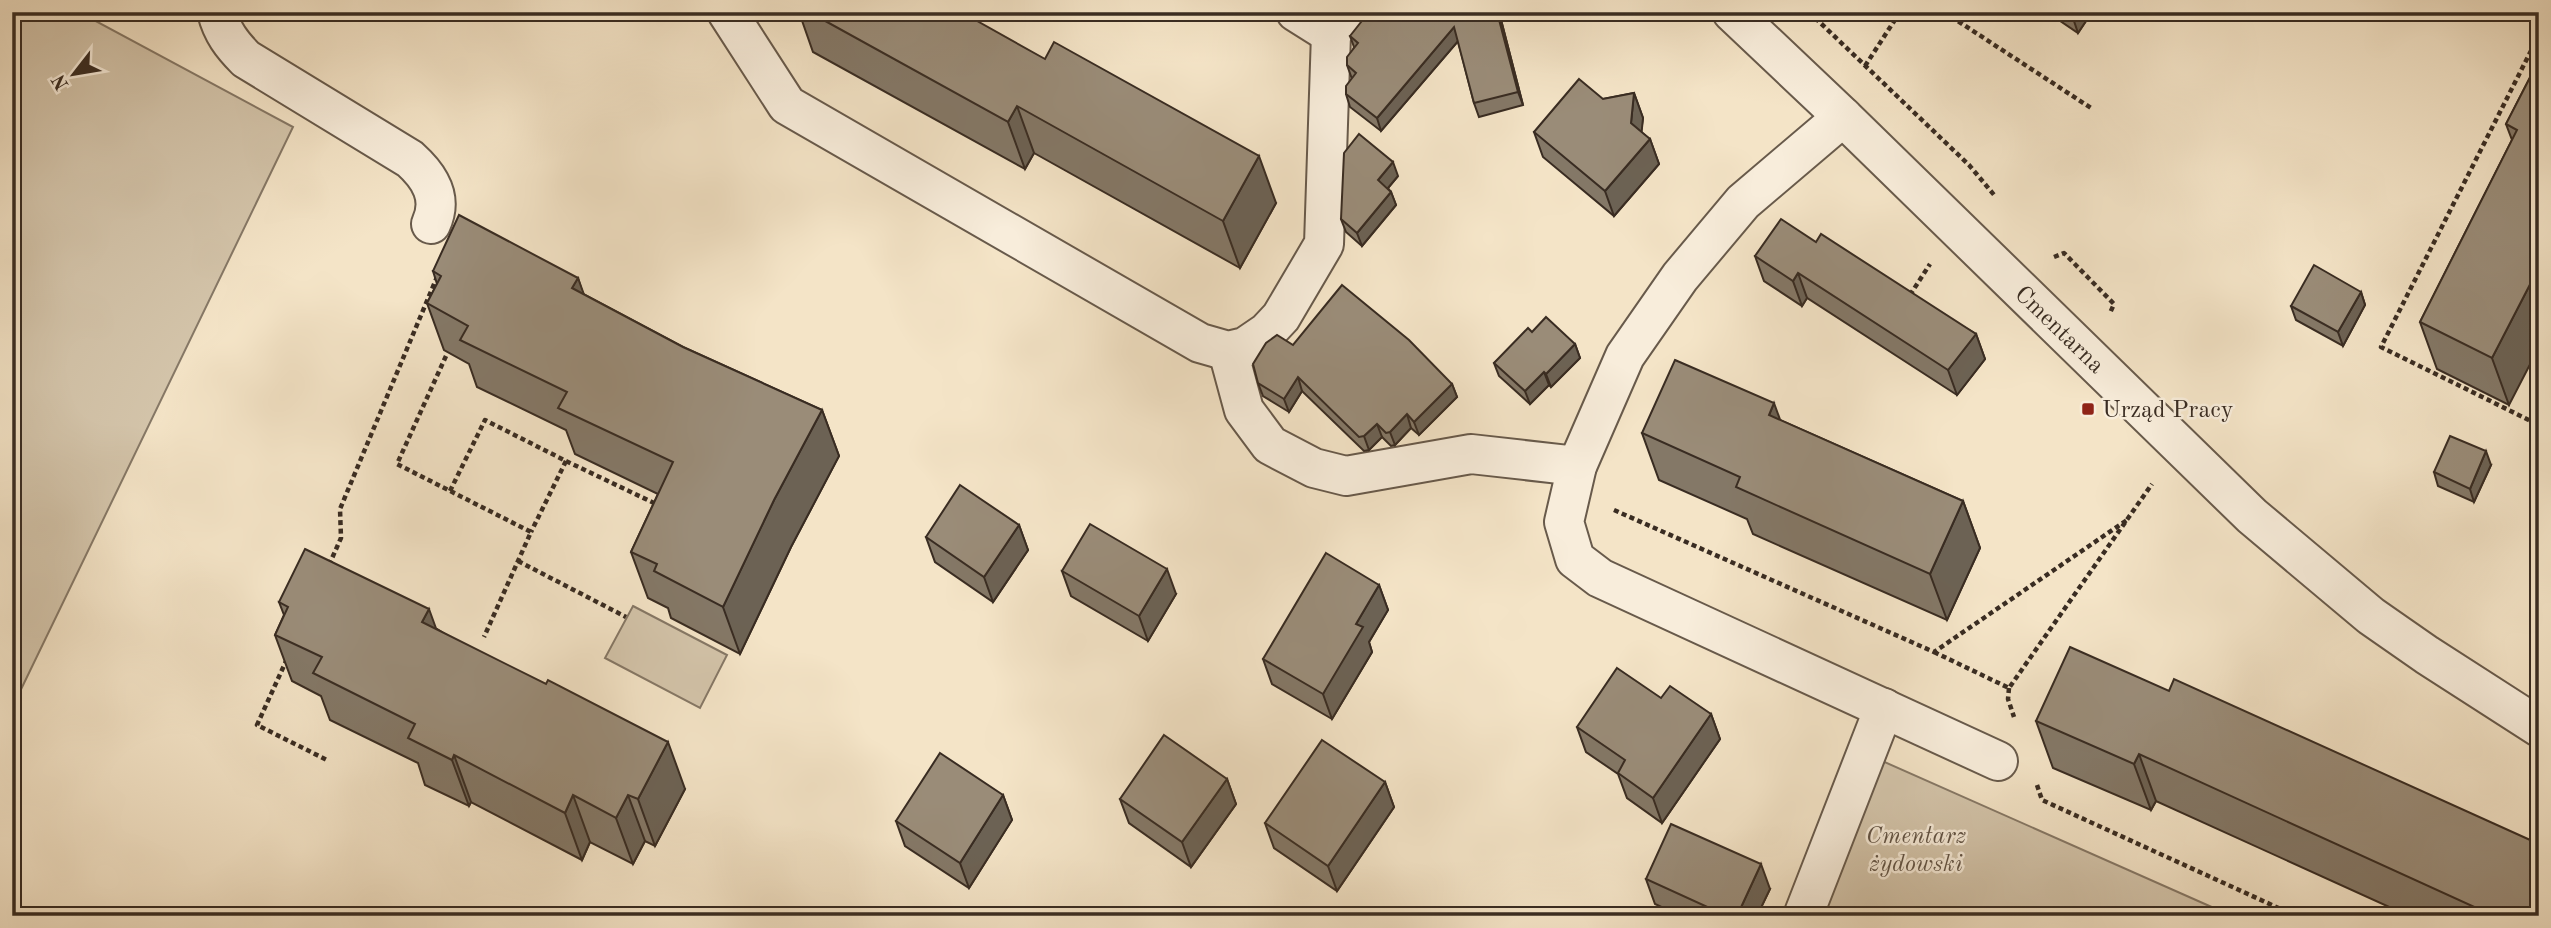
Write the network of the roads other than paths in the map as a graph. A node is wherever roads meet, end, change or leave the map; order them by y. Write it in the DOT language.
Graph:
graph roads {
  1 [pos="217,12"];
  2 [pos="727,12"];
  3 [pos="1296,12"];
  4 [pos="1732,12"];
  5 [pos="1339,23"];
  6 [pos="1843,117"];
  7 [pos="431,224"];
  8 [pos="1228,351"];
  9 [pos="1577,466"];
  10 [pos="1884,708"];
  11 [pos="2539,727"];
  12 [pos="1998,761"];
  13 [pos="1803,916"];
  1 -- 7 [label="street"];
  2 -- 8 [label="street"];
  3 -- 5 [label="street"];
  4 -- 6 [label="street, Cmentarna"];
  5 -- 8 [label="street"];
  6 -- 9 [label="street"];
  6 -- 11 [label="street, Cmentarna"];
  8 -- 9 [label="street"];
  9 -- 10 [label="street"];
  10 -- 12 [label="street"];
  10 -- 13 [label="street"];
}
